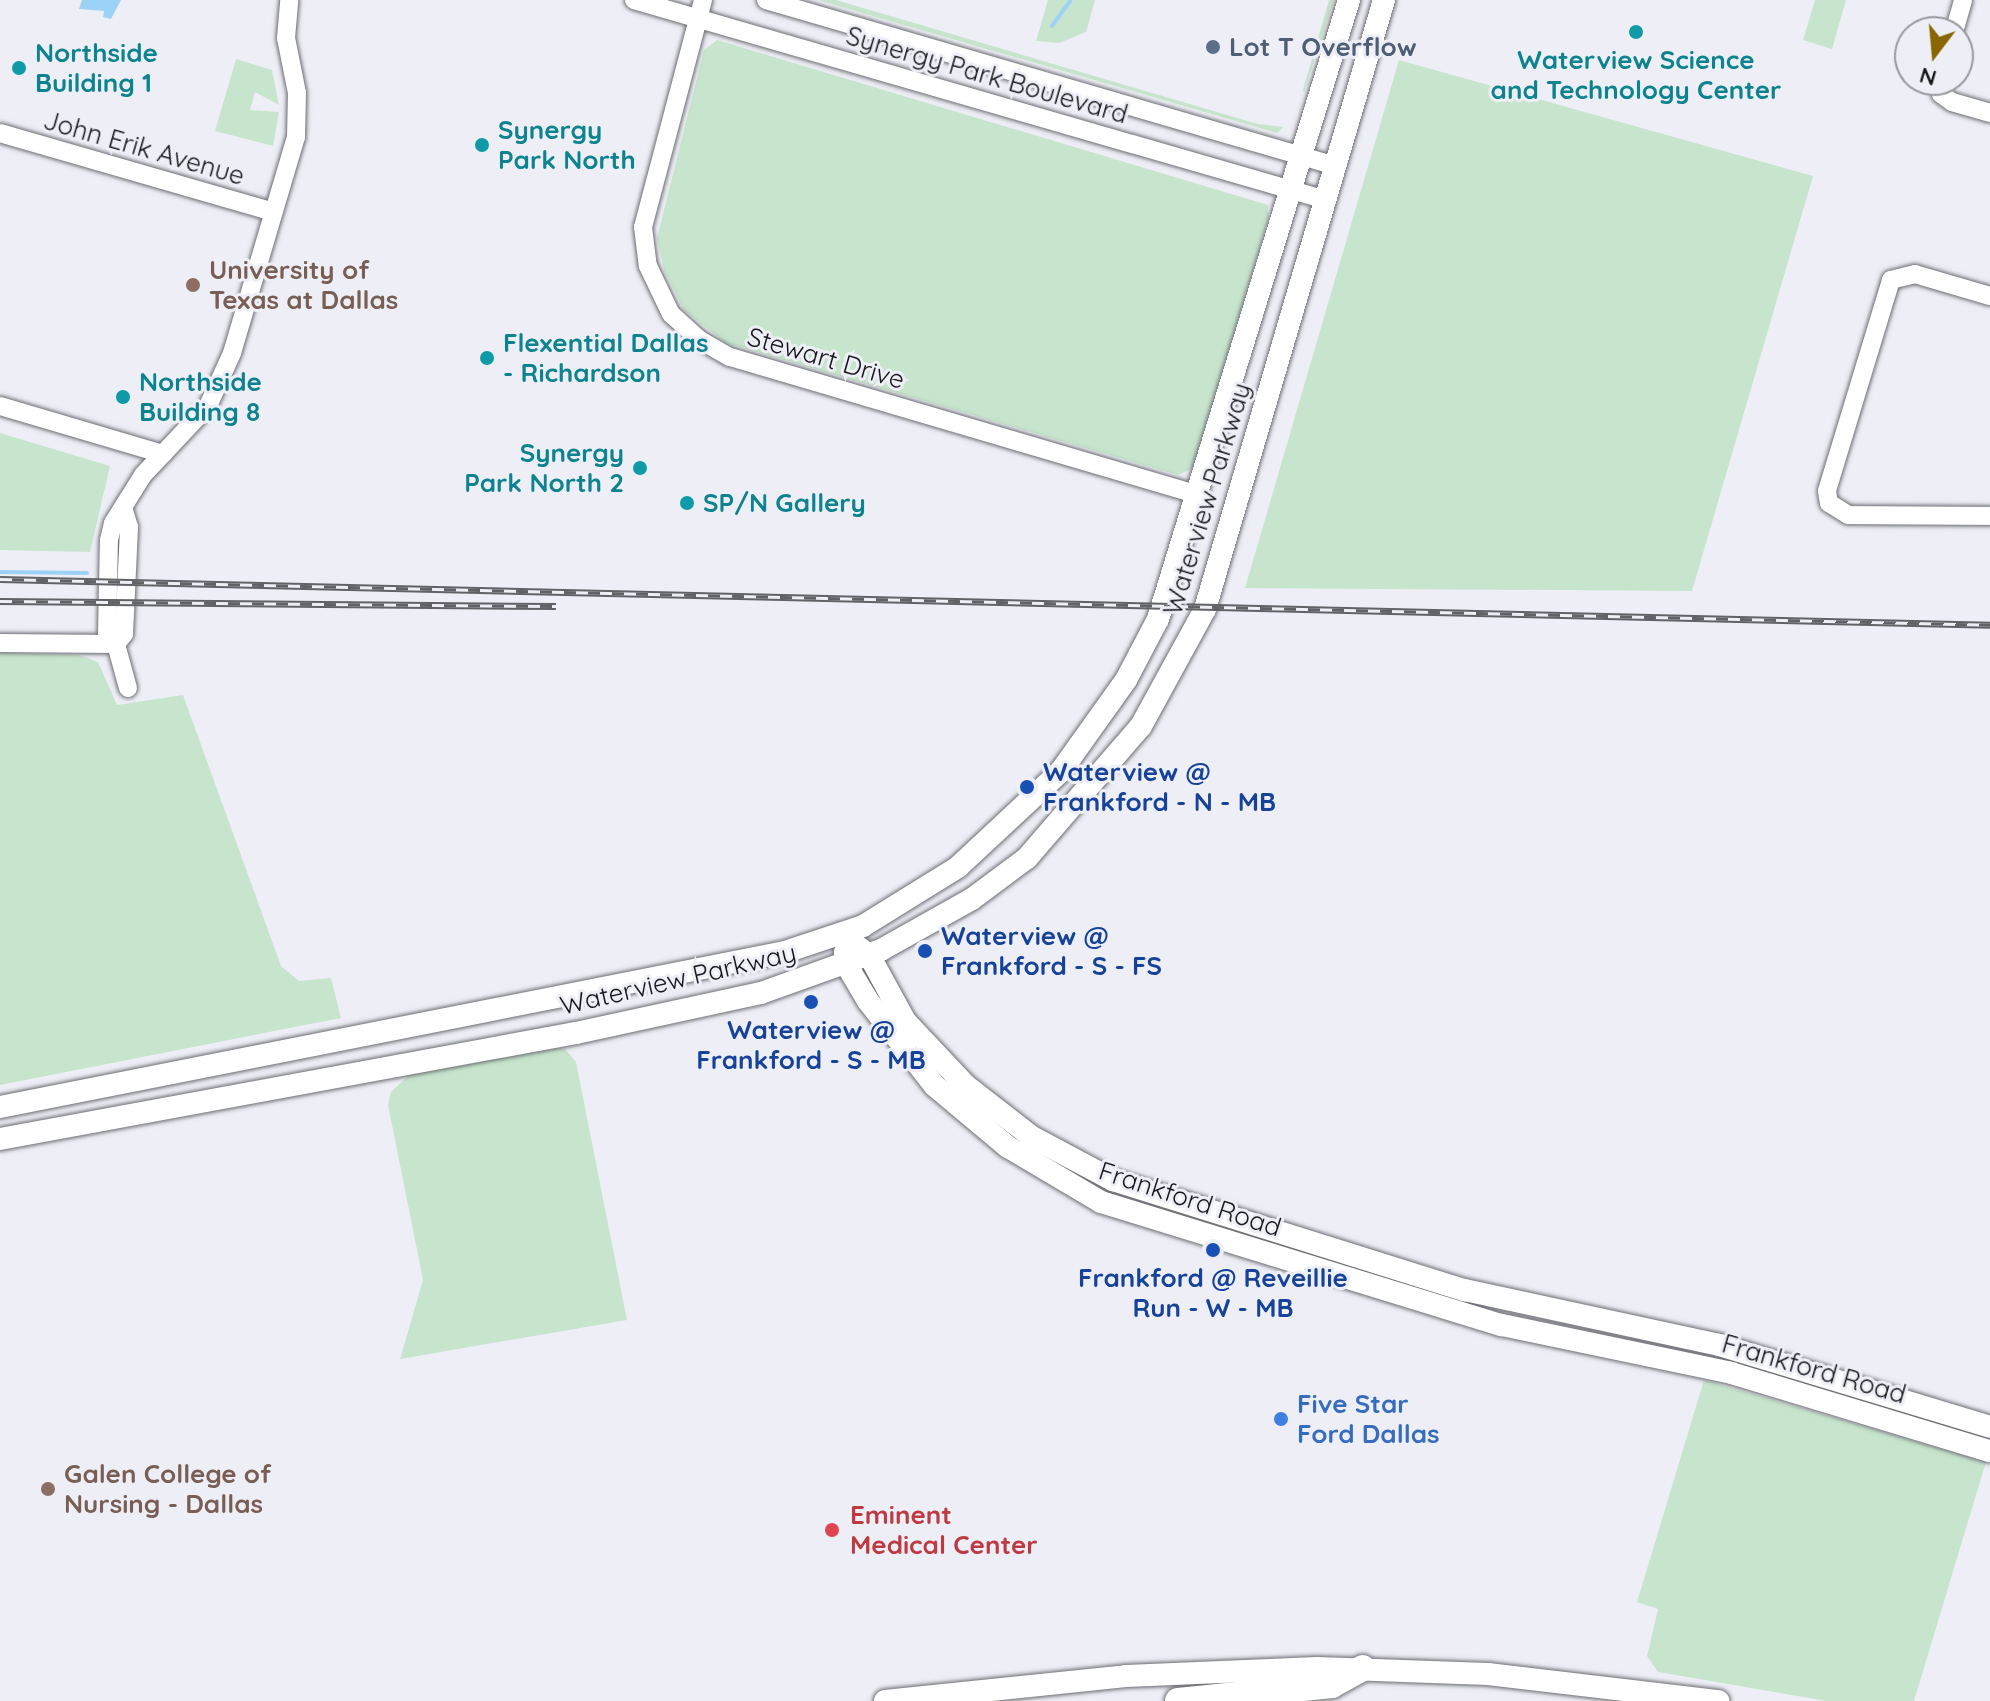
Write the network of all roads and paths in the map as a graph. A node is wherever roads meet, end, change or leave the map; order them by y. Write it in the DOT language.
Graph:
graph roads {
  1 [pos="289,0"];
  2 [pos="634,0"];
  3 [pos="703,0"];
  4 [pos="766,0"];
  5 [pos="1349,0"];
  6 [pos="1384,0"];
  7 [pos="698,19"];
  8 [pos="1340,28"];
  9 [pos="1373,38"];
  10 [pos="1944,96"];
  11 [pos="1990,113"];
  12 [pos="0,133"];
  13 [pos="1304,156"];
  14 [pos="1336,166"];
  15 [pos="1294,190"];
  16 [pos="1326,200"];
  17 [pos="273,212"];
  18 [pos="1990,296"];
  19 [pos="0,406"];
  20 [pos="163,454"];
  21 [pos="1200,495"];
  22 [pos="1990,516"];
  23 [pos="0,643"];
  24 [pos="116,644"];
  25 [pos="128,688"];
  26 [pos="1037,798"];
  27 [pos="1062,821"];
  28 [pos="844,935"];
  29 [pos="869,955"];
  30 [pos="846,964"];
  31 [pos="358,1037"];
  32 [pos="364,1071"];
  33 [pos="0,1107"];
  34 [pos="0,1139"];
  35 [pos="1462,1301"];
  36 [pos="1990,1427"];
  37 [pos="1990,1451"];
  38 [pos="1363,1668"];
  39 [pos="885,1701"];
  40 [pos="1178,1701"];
  41 [pos="1718,1701"];
  1 -- 17 [label="street"];
  2 -- 7 [label="street, Synergy Park Boulevard"];
  3 -- 7 [label="street, Stewart Drive"];
  4 -- 13 [label="street, Synergy Park Boulevard"];
  5 -- 8 [label="main road, Waterview Parkway"];
  6 -- 9 [label="main road, Waterview Parkway"];
  7 -- 15 [label="street, Synergy Park Boulevard"];
  7 -- 21 [label="street, Stewart Drive"];
  8 -- 9 [label="main road"];
  8 -- 13 [label="main road, Waterview Parkway"];
  9 -- 14 [label="main road, Waterview Parkway"];
  10 -- 11 [label="street"];
  12 -- 17 [label="street, John Erik Avenue"];
  13 -- 14 [label="street, Synergy Park Boulevard"];
  13 -- 15 [label="main road, Waterview Parkway"];
  14 -- 16 [label="main road, Waterview Parkway"];
  15 -- 16 [label="street, Synergy Park Boulevard"];
  15 -- 21 [label="main road, Waterview Parkway"];
  16 -- 27 [label="main road, Waterview Parkway"];
  17 -- 20 [label="street"];
  18 -- 22 [label="street"];
  19 -- 20 [label="street"];
  20 -- 24 [label="street"];
  21 -- 26 [label="main road, Waterview Parkway"];
  23 -- 24 [label="street"];
  24 -- 25 [label="street"];
  26 -- 27 [label="main road"];
  26 -- 28 [label="main road, Waterview Parkway"];
  27 -- 29 [label="main road, Waterview Parkway"];
  28 -- 29 [label="main road, Frankford Road"];
  28 -- 30 [label="main road, Frankford Road"];
  28 -- 31 [label="main road, Waterview Parkway"];
  29 -- 30 [label="main road, Waterview Parkway"];
  29 -- 35 [label="main road, Frankford Road"];
  30 -- 32 [label="main road, Waterview Parkway"];
  30 -- 35 [label="main road, Frankford Road"];
  31 -- 32 [label="main road"];
  31 -- 33 [label="main road, Waterview Parkway"];
  32 -- 34 [label="main road, Waterview Parkway"];
  35 -- 36 [label="main road, Frankford Road"];
  35 -- 37 [label="main road, Frankford Road"];
  38 -- 39 [label="main road"];
  38 -- 40 [label="highway"];
  38 -- 41 [label="main road"];
}
